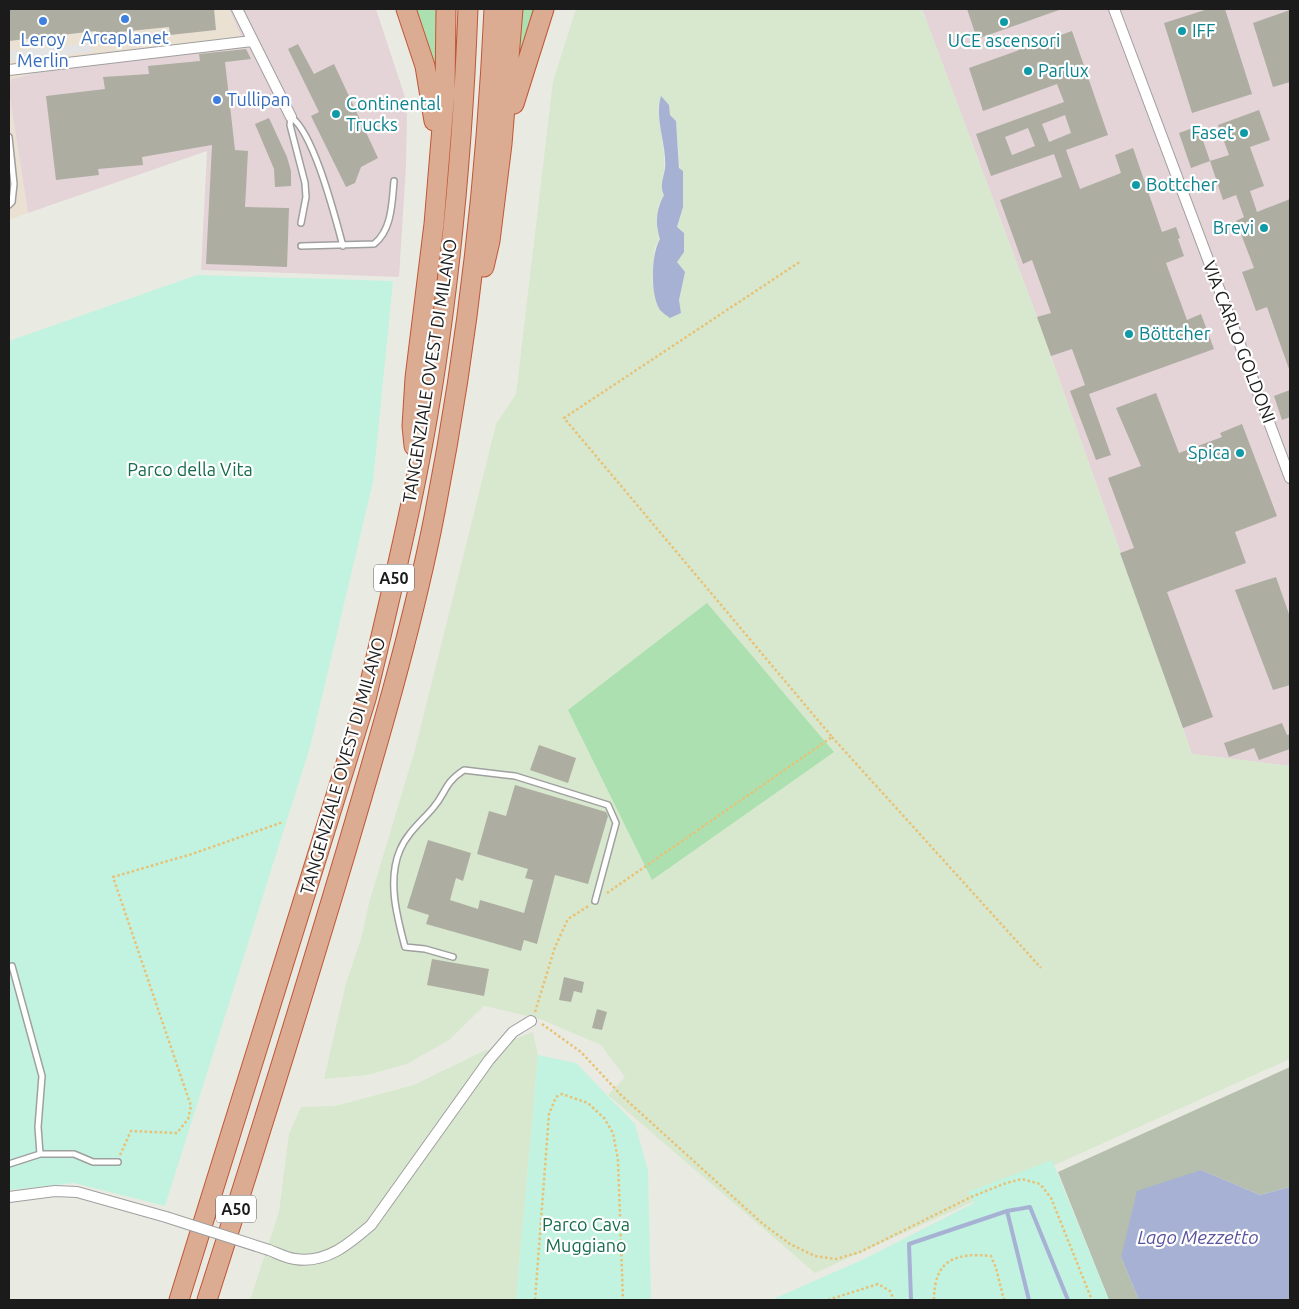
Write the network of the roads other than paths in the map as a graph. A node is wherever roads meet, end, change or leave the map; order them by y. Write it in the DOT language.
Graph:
graph roads {
  1 [pos="237,9"];
  2 [pos="406,9"];
  3 [pos="446,9"];
  4 [pos="468,9"];
  5 [pos="494,9"];
  6 [pos="513,9"];
  7 [pos="544,9"];
  8 [pos="1114,9"];
  9 [pos="252,41"];
  10 [pos="9,70"];
  11 [pos="291,118"];
  12 [pos="9,137"];
  13 [pos="502,144"];
  14 [pos="394,181"];
  15 [pos="9,205"];
  16 [pos="301,223"];
  17 [pos="434,224"];
  18 [pos="301,246"];
  19 [pos="343,246"];
  20 [pos="468,318"];
  21 [pos="417,474"];
  22 [pos="1290,478"];
  23 [pos="595,901"];
  24 [pos="453,957"];
  25 [pos="12,966"];
  26 [pos="531,1021"];
  27 [pos="40,1154"];
  28 [pos="118,1162"];
  29 [pos="9,1164"];
  30 [pos="9,1196"];
  31 [pos="179,1300"];
  32 [pos="207,1300"];
  1 -- 9 [label="street"];
  2 -- 17 [label="highway"];
  3 -- 17 [label="highway"];
  4 -- 21 [label="highway, TANGENZIALE OVEST DI MILANO / A50"];
  5 -- 20 [label="highway, TANGENZIALE OVEST DI MILANO / A50"];
  6 -- 13 [label="highway"];
  7 -- 13 [label="highway"];
  8 -- 22 [label="street, VIA CARLO GOLDONI"];
  9 -- 10 [label="street"];
  9 -- 11 [label="street"];
  11 -- 16 [label="lane"];
  11 -- 19 [label="lane"];
  12 -- 15 [label="lane"];
  13 -- 20 [label="highway"];
  14 -- 19 [label="lane"];
  17 -- 21 [label="highway"];
  18 -- 19 [label="lane"];
  20 -- 32 [label="highway, TANGENZIALE OVEST DI MILANO / A50"];
  21 -- 31 [label="highway, TANGENZIALE OVEST DI MILANO / A50"];
  23 -- 24 [label="lane"];
  25 -- 27 [label="lane"];
  26 -- 30 [label="street, bridge"];
  27 -- 28 [label="lane"];
  27 -- 29 [label="lane"];
}
